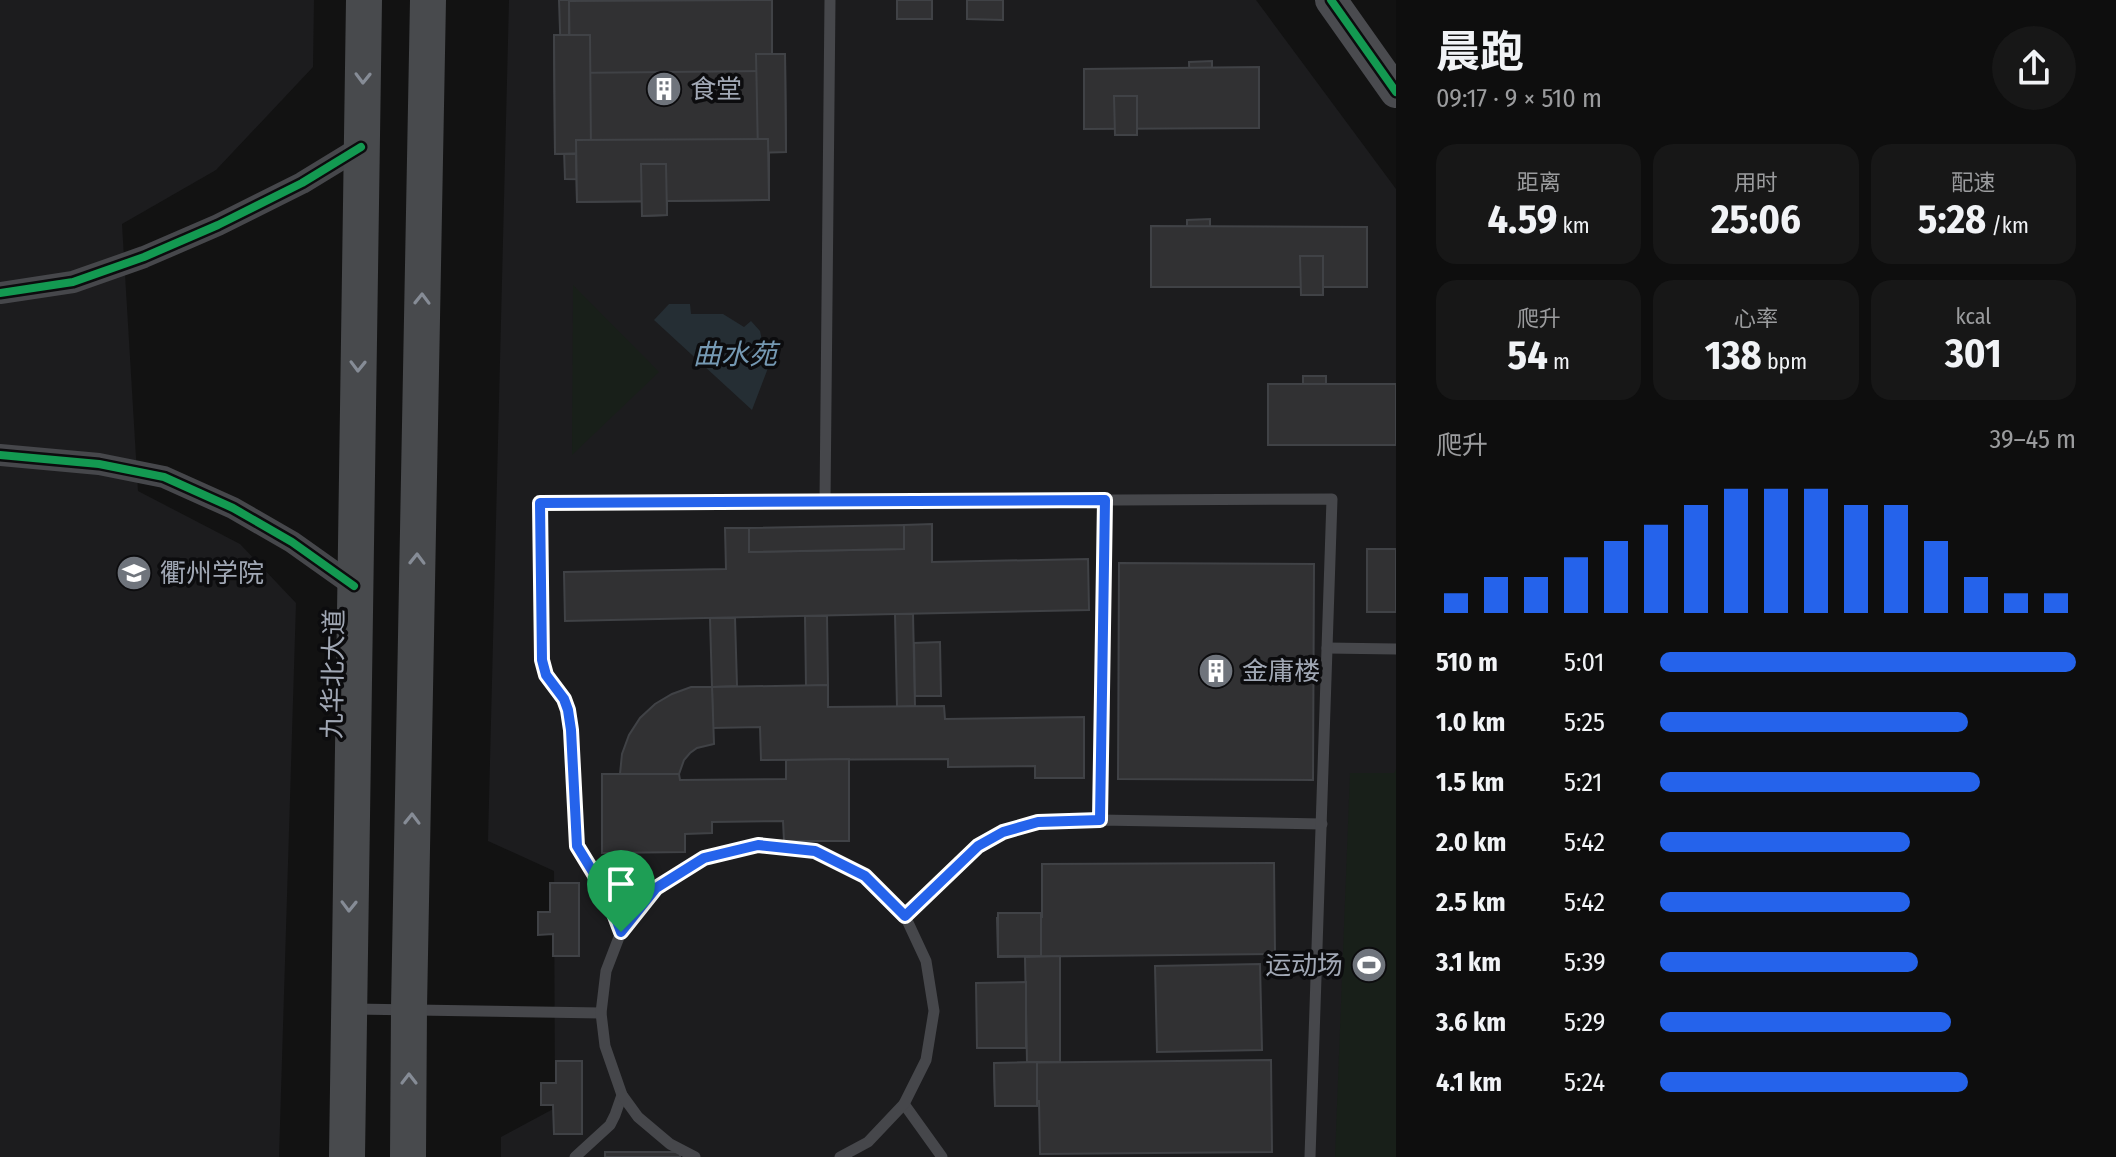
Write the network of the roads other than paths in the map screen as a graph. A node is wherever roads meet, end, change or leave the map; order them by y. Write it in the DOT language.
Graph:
graph roads {
  1 [pos="364,0"];
  2 [pos="428,0"];
  3 [pos="830,0"];
  4 [pos="1331,0"];
  5 [pos="1396,92"];
  6 [pos="361,147"];
  7 [pos="0,293"];
  8 [pos="0,455"];
  9 [pos="1105,500"];
  10 [pos="825,502"];
  11 [pos="354,586"];
  12 [pos="1327,648"];
  13 [pos="1396,649"];
  14 [pos="1100,820"];
  15 [pos="1322,824"];
  16 [pos="905,916"];
  17 [pos="621,932"];
  18 [pos="409,1008"];
  19 [pos="348,1009"];
  20 [pos="601,1013"];
  21 [pos="622,1095"];
  22 [pos="904,1104"];
  23 [pos="347,1157"];
  24 [pos="408,1157"];
  25 [pos="575,1157"];
  26 [pos="695,1157"];
  27 [pos="840,1157"];
  28 [pos="942,1157"];
  29 [pos="1310,1157"];
  1 -- 6 [label="main road, 九华北大道, one-way"];
  18 -- 2 [label="main road, one-way"];
  3 -- 10 [label="lane"];
  4 -- 5 [label="street"];
  6 -- 7 [label="street"];
  6 -- 11 [label="main road, 九华北大道, one-way"];
  8 -- 11 [label="street"];
  9 -- 10 [label="lane"];
  9 -- 12 [label="lane"];
  9 -- 14 [label="lane"];
  10 -- 17 [label="lane"];
  11 -- 19 [label="main road, 九华北大道, one-way"];
  12 -- 13 [label="lane"];
  12 -- 15 [label="lane"];
  14 -- 15 [label="lane"];
  14 -- 16 [label="lane"];
  15 -- 29 [label="lane"];
  16 -- 17 [label="lane"];
  16 -- 22 [label="lane"];
  17 -- 20 [label="lane"];
  18 -- 19 [label="lane"];
  18 -- 20 [label="lane"];
  24 -- 18 [label="main road, one-way"];
  19 -- 23 [label="main road, 九华北大道"];
  20 -- 21 [label="lane"];
  21 -- 25 [label="lane"];
  21 -- 26 [label="lane"];
  22 -- 27 [label="lane"];
  22 -- 28 [label="lane"];
}
